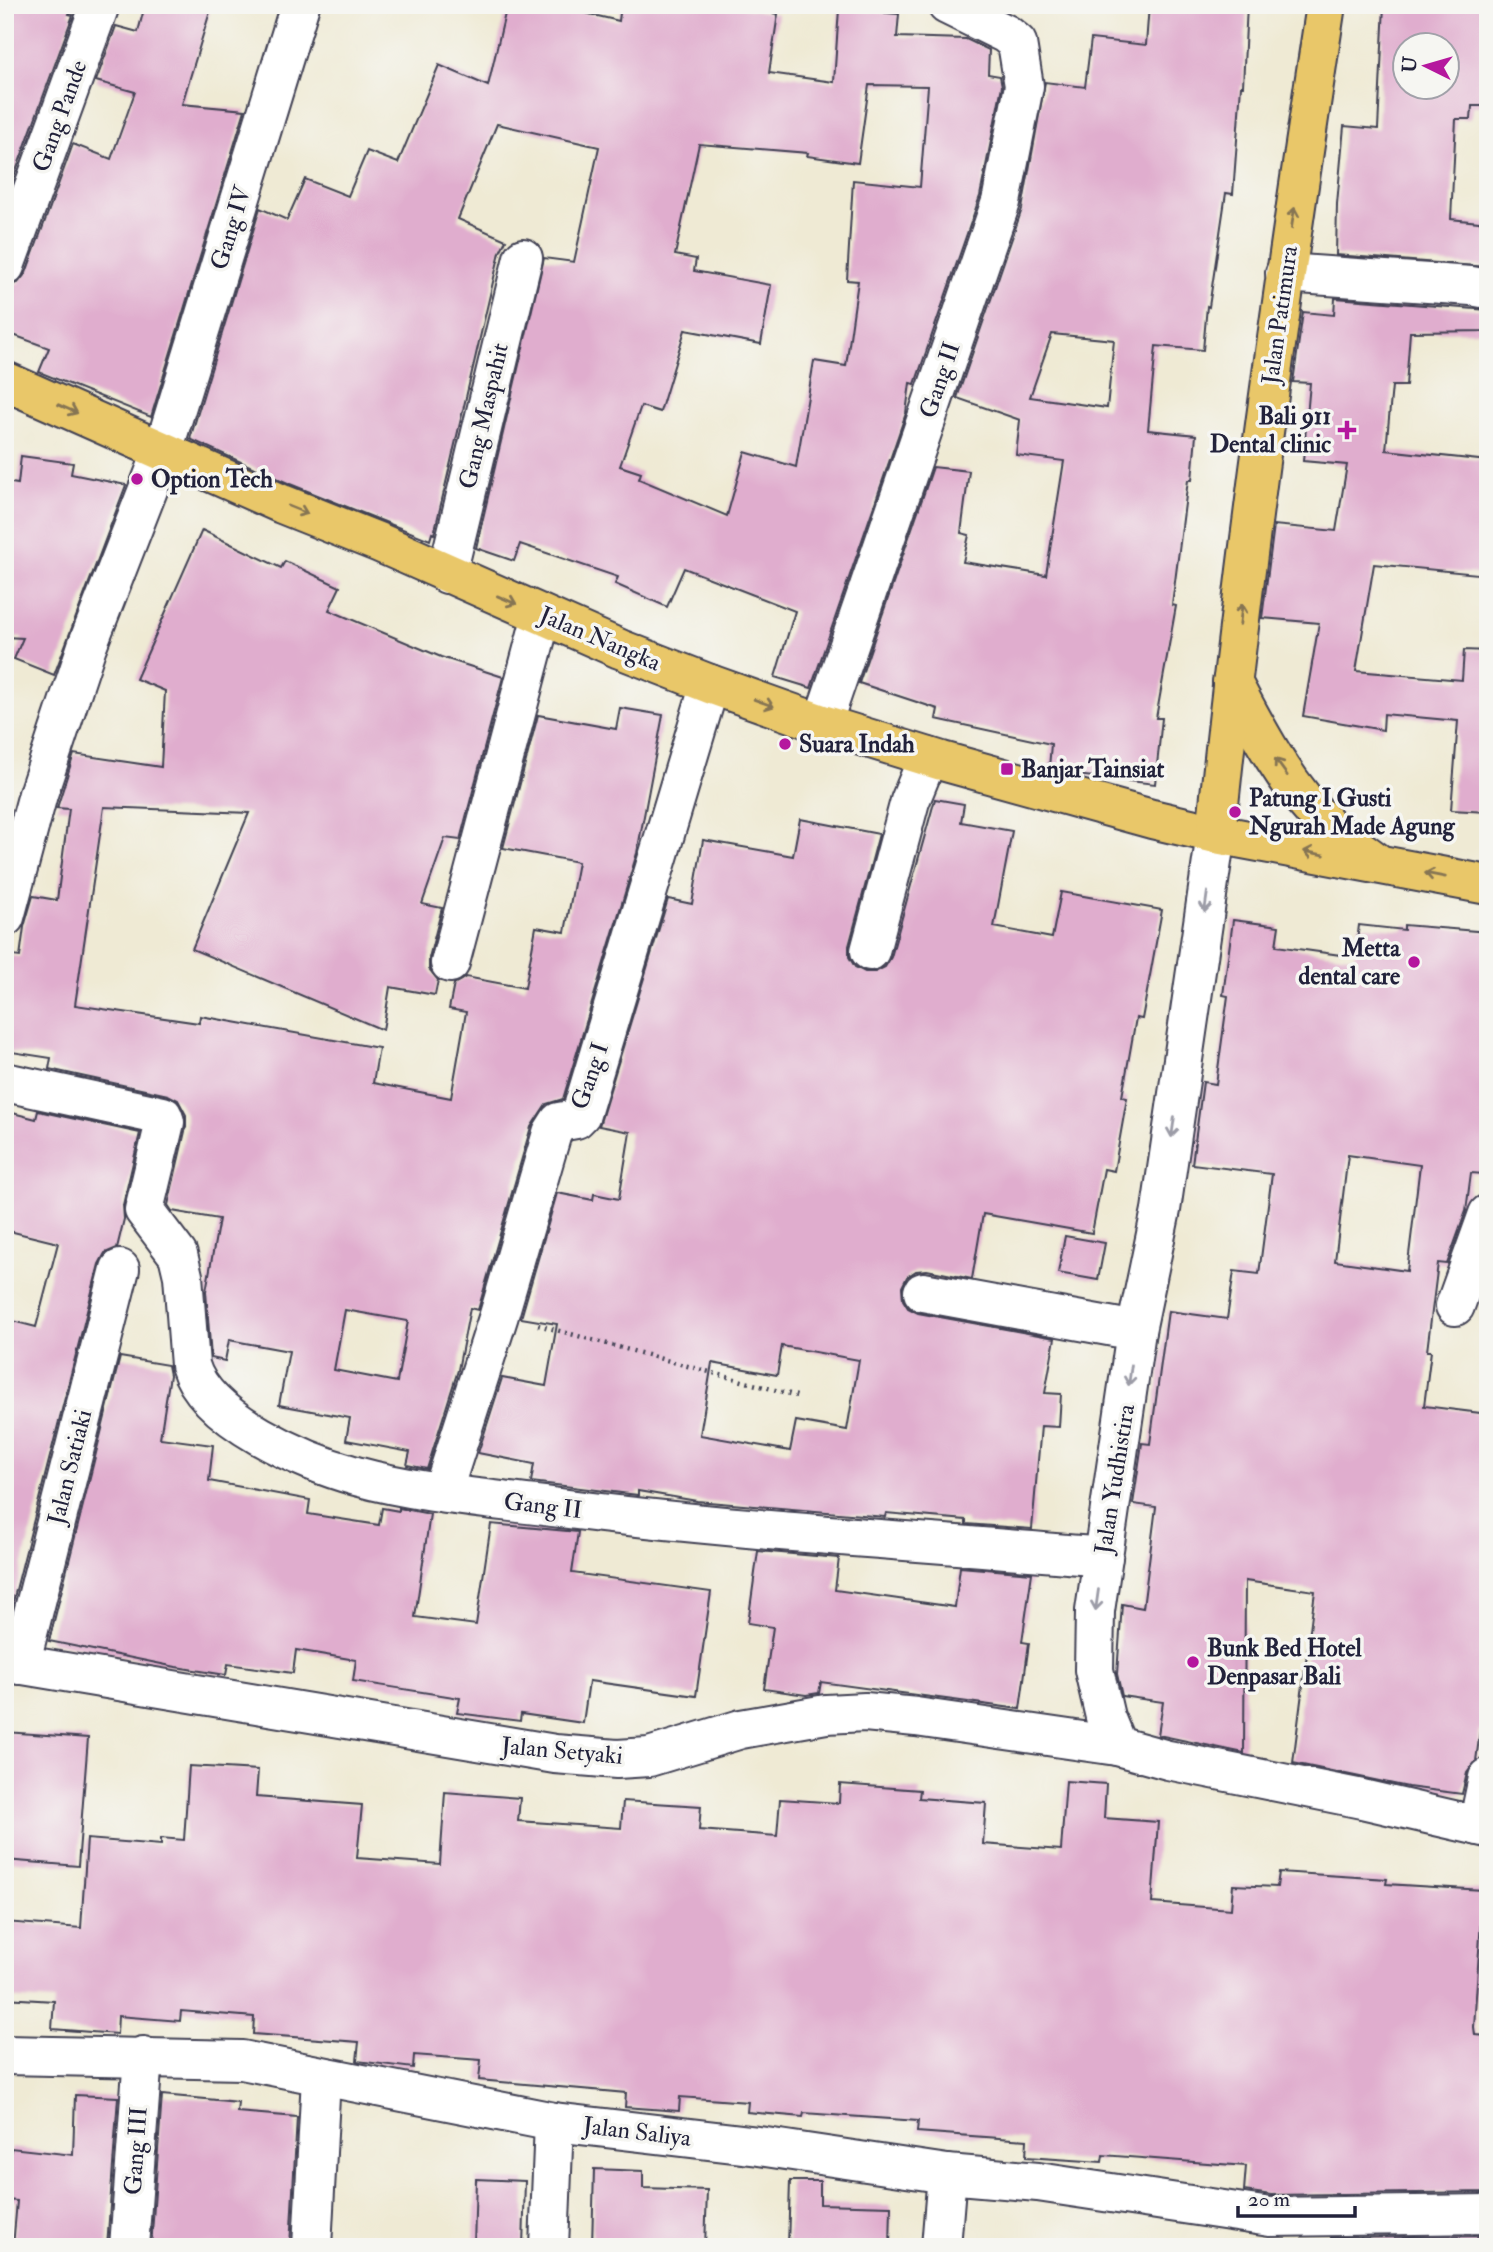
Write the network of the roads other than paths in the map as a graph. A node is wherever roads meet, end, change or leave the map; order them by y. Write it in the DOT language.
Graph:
graph roads {
  1 [pos="100,5"];
  2 [pos="300,5"];
  3 [pos="947,5"];
  4 [pos="1326,5"];
  5 [pos="523,258"];
  6 [pos="5,266"];
  7 [pos="1285,273"];
  8 [pos="1488,289"];
  9 [pos="5,381"];
  10 [pos="163,451"];
  11 [pos="447,574"];
  12 [pos="542,615"];
  13 [pos="1232,681"];
  14 [pos="710,684"];
  15 [pos="822,724"];
  16 [pos="928,757"];
  17 [pos="22,793"];
  18 [pos="1216,834"];
  19 [pos="1381,866"];
  20 [pos="1488,885"];
  21 [pos="5,917"];
  22 [pos="870,951"];
  23 [pos="450,963"];
  24 [pos="5,1082"];
  25 [pos="1488,1214"];
  26 [pos="120,1269"];
  27 [pos="923,1292"];
  28 [pos="1455,1306"];
  29 [pos="1136,1331"];
  30 [pos="442,1493"];
  31 [pos="1103,1557"];
  32 [pos="13,1663"];
  33 [pos="1117,1746"];
  34 [pos="1488,1778"];
  35 [pos="1483,1827"];
  36 [pos="5,2055"];
  37 [pos="143,2056"];
  38 [pos="321,2077"];
  39 [pos="554,2122"];
  40 [pos="947,2174"];
  41 [pos="1488,2214"];
  42 [pos="1282,2232"];
  43 [pos="129,2247"];
  44 [pos="312,2247"];
  45 [pos="549,2247"];
  46 [pos="941,2247"];
  1 -- 6 [label="street, Gang Pande"];
  2 -- 10 [label="street, Gang IV"];
  3 -- 15 [label="street, Gang II"];
  7 -- 4 [label="main road, Jalan Patimura, one-way"];
  5 -- 11 [label="street, Gang Maspahit"];
  7 -- 8 [label="street"];
  13 -- 7 [label="main road, Jalan Patimura, one-way"];
  9 -- 10 [label="main road, Jalan Nangka, one-way"];
  10 -- 11 [label="main road, Jalan Nangka, one-way"];
  10 -- 17 [label="street, Gang IV"];
  11 -- 12 [label="main road, Jalan Nangka, one-way"];
  12 -- 14 [label="main road, Jalan Nangka"];
  12 -- 23 [label="street"];
  13 -- 18 [label="main road, Jalan Patimura"];
  19 -- 13 [label="main road, one-way"];
  14 -- 15 [label="main road, Jalan Nangka, one-way"];
  14 -- 30 [label="street, Gang I"];
  15 -- 16 [label="main road, Jalan Nangka"];
  16 -- 18 [label="main road, Jalan Nangka"];
  16 -- 22 [label="street"];
  17 -- 21 [label="street, Gang IV"];
  19 -- 18 [label="main road, Jalan Nangka, one-way"];
  18 -- 29 [label="street, Jalan Yudhistira, one-way"];
  20 -- 19 [label="main road, Jalan Nangka, one-way"];
  24 -- 30 [label="street, Gang II"];
  25 -- 28 [label="street"];
  26 -- 32 [label="street, Jalan Satiaki"];
  27 -- 29 [label="street"];
  29 -- 31 [label="street, Jalan Yudhistira, one-way"];
  30 -- 31 [label="street, Gang II"];
  31 -- 33 [label="street, Jalan Yudhistira, one-way"];
  32 -- 33 [label="street, Jalan Setyaki"];
  33 -- 35 [label="street"];
  34 -- 35 [label="street"];
  36 -- 37 [label="street, Jalan Saliya"];
  37 -- 38 [label="street, Jalan Saliya"];
  37 -- 43 [label="street, Gang III"];
  38 -- 39 [label="street, Jalan Saliya"];
  38 -- 44 [label="street"];
  39 -- 40 [label="street, Jalan Saliya"];
  39 -- 45 [label="street"];
  40 -- 42 [label="street, Jalan Saliya"];
  40 -- 46 [label="street"];
  41 -- 42 [label="street, Jalan Saliya"];
}
